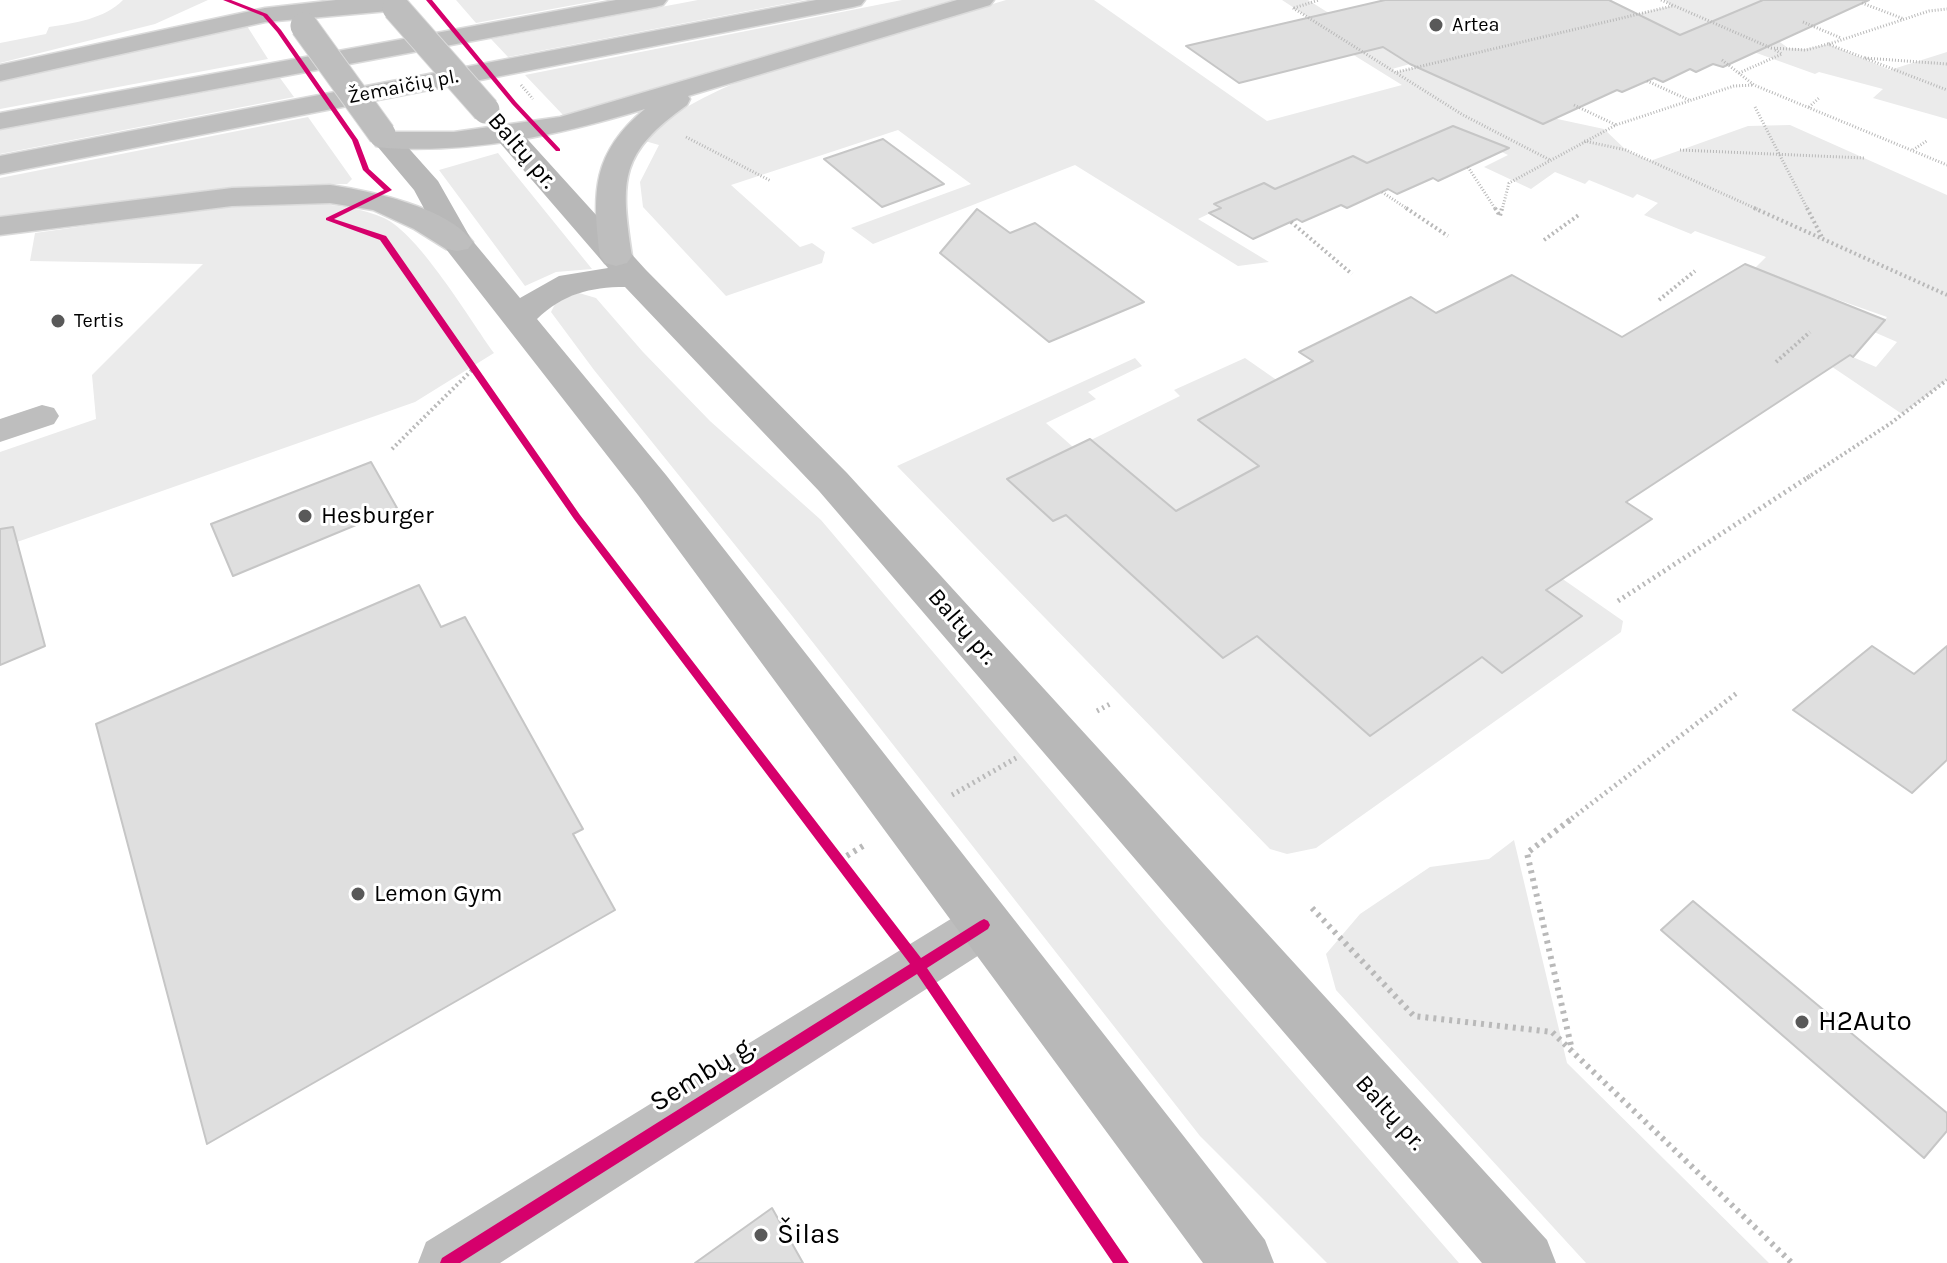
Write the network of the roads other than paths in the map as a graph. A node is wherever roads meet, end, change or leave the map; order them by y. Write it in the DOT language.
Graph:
graph roads {
  1 [pos="219,0"];
  2 [pos="655,0"];
  3 [pos="853,0"];
  4 [pos="982,0"];
  5 [pos="392,4"];
  6 [pos="296,12"];
  7 [pos="68,57"];
  8 [pos="0,73"];
  9 [pos="702,82"];
  10 [pos="0,121"];
  11 [pos="384,137"];
  12 [pos="510,137"];
  13 [pos="0,165"];
  14 [pos="0,226"];
  15 [pos="457,242"];
  16 [pos="625,266"];
  17 [pos="518,319"];
  18 [pos="42,416"];
  19 [pos="0,431"];
  20 [pos="984,925"];
  21 [pos="447,1263"];
  22 [pos="1242,1263"];
  23 [pos="1524,1263"];
  1 -- 7 [label="main road"];
  2 -- 10 [label="main road, Žemaičių pl."];
  3 -- 13 [label="main road, Žemaičių pl."];
  4 -- 9 [label="main road"];
  5 -- 6 [label="main road"];
  5 -- 12 [label="main road, Baltų pr., bridge"];
  6 -- 7 [label="main road"];
  6 -- 11 [label="main road, bridge"];
  7 -- 8 [label="main road"];
  9 -- 12 [label="main road"];
  9 -- 16 [label="main road"];
  11 -- 12 [label="main road"];
  11 -- 15 [label="main road"];
  12 -- 16 [label="main road, Baltų pr."];
  14 -- 15 [label="main road"];
  15 -- 17 [label="main road"];
  16 -- 17 [label="main road"];
  16 -- 23 [label="main road, Baltų pr."];
  17 -- 20 [label="main road"];
  18 -- 19 [label="street"];
  20 -- 21 [label="street, Sembų g."];
  20 -- 22 [label="main road"];
}
